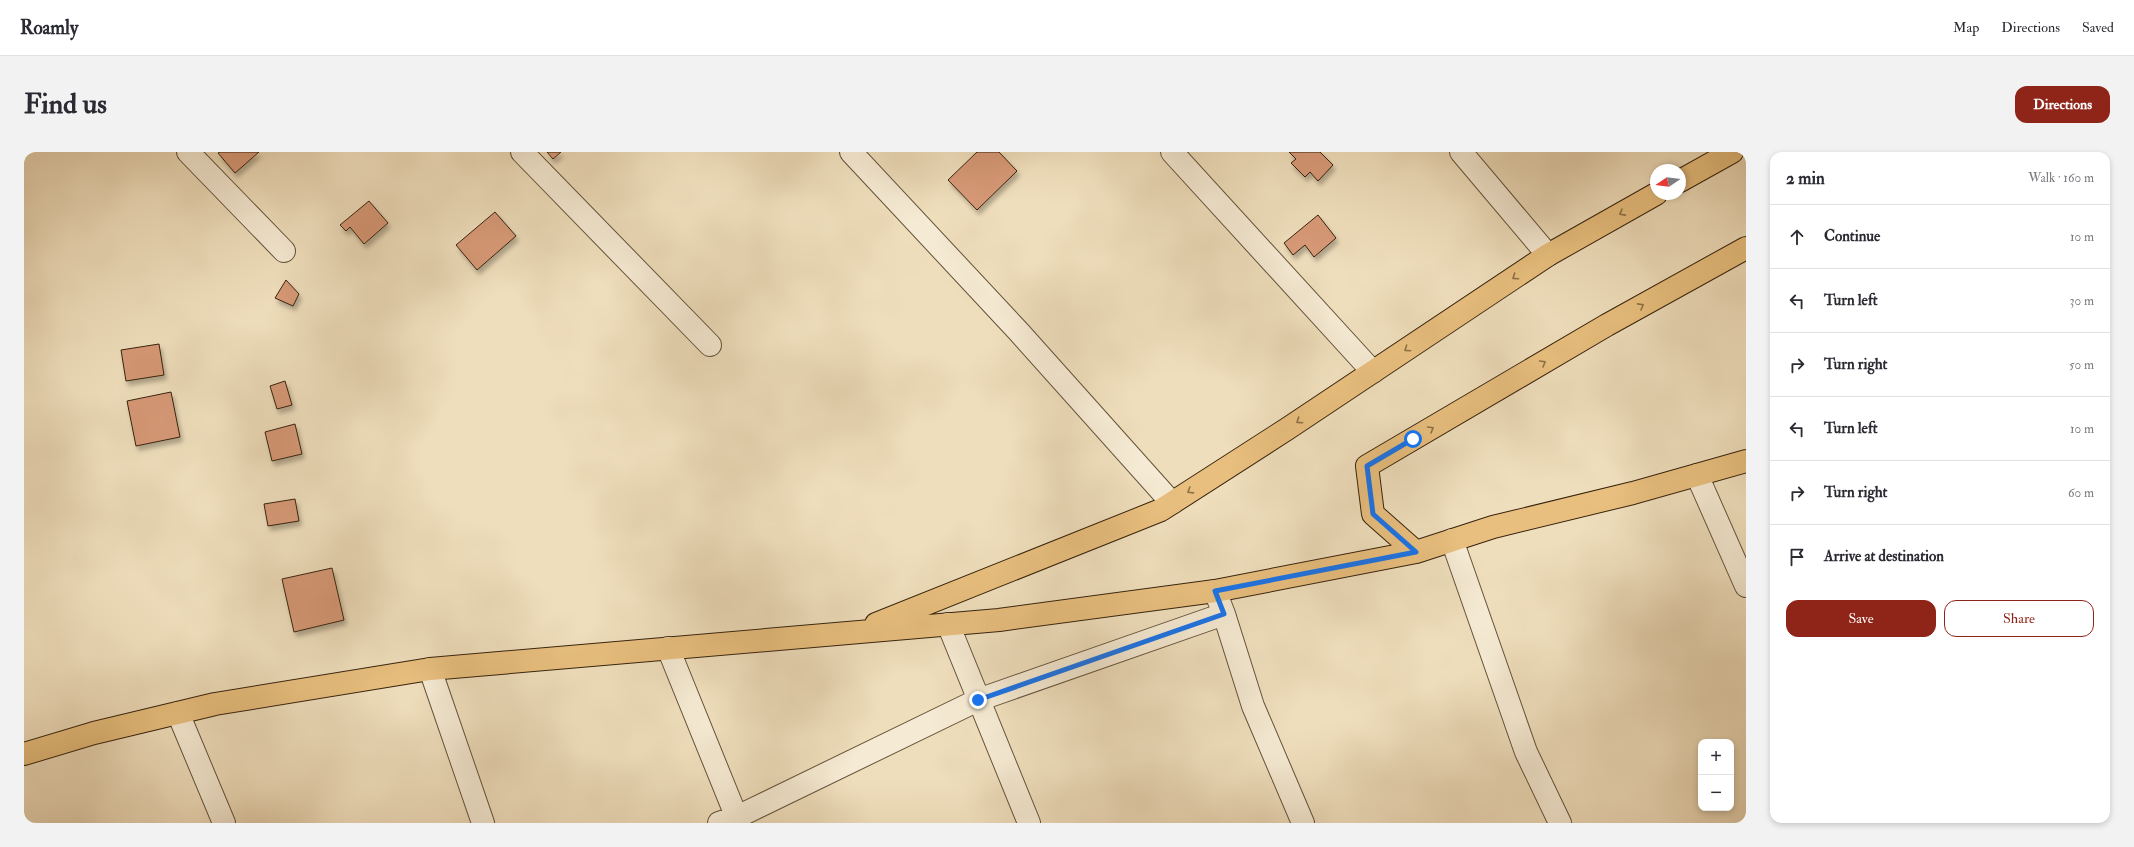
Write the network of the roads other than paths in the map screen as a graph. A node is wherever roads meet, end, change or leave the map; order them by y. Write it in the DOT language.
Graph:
graph roads {
  1 [pos="188,152"];
  2 [pos="522,152"];
  3 [pos="851,152"];
  4 [pos="1172,152"];
  5 [pos="1461,152"];
  6 [pos="1732,152"];
  7 [pos="1686,178"];
  8 [pos="1650,197"];
  9 [pos="1746,248"];
  10 [pos="284,251"];
  11 [pos="1548,255"];
  12 [pos="710,345"];
  13 [pos="1373,372"];
  14 [pos="1746,461"];
  15 [pos="1696,475"];
  16 [pos="1172,503"];
  17 [pos="1452,540"];
  18 [pos="1416,552"];
  19 [pos="1746,586"];
  20 [pos="1215,591"];
  21 [pos="1224,614"];
  22 [pos="948,624"];
  23 [pos="856,632"];
  24 [pos="668,648"];
  25 [pos="430,669"];
  26 [pos="978,700"];
  27 [pos="178,713"];
  28 [pos="24,754"];
  29 [pos="732,821"];
  30 [pos="224,823"];
  31 [pos="483,823"];
  32 [pos="1029,823"];
  33 [pos="1303,823"];
  34 [pos="1560,823"];
  1 -- 10 [label="street"];
  2 -- 12 [label="street"];
  3 -- 16 [label="street"];
  4 -- 13 [label="street"];
  5 -- 11 [label="street"];
  6 -- 7 [label="main road"];
  8 -- 11 [label="main road, one-way"];
  18 -- 9 [label="main road, one-way"];
  11 -- 13 [label="main road, one-way"];
  13 -- 16 [label="main road, one-way"];
  14 -- 15 [label="main road"];
  15 -- 17 [label="main road"];
  15 -- 19 [label="street"];
  16 -- 23 [label="main road"];
  17 -- 18 [label="main road"];
  17 -- 34 [label="street"];
  18 -- 20 [label="main road"];
  20 -- 21 [label="street"];
  20 -- 22 [label="main road"];
  21 -- 26 [label="street"];
  21 -- 33 [label="street"];
  22 -- 23 [label="main road"];
  22 -- 26 [label="street"];
  23 -- 24 [label="main road"];
  24 -- 25 [label="main road"];
  24 -- 29 [label="street"];
  25 -- 27 [label="main road"];
  25 -- 31 [label="street"];
  26 -- 29 [label="street"];
  26 -- 32 [label="street"];
  27 -- 28 [label="main road"];
  27 -- 30 [label="street"];
}
